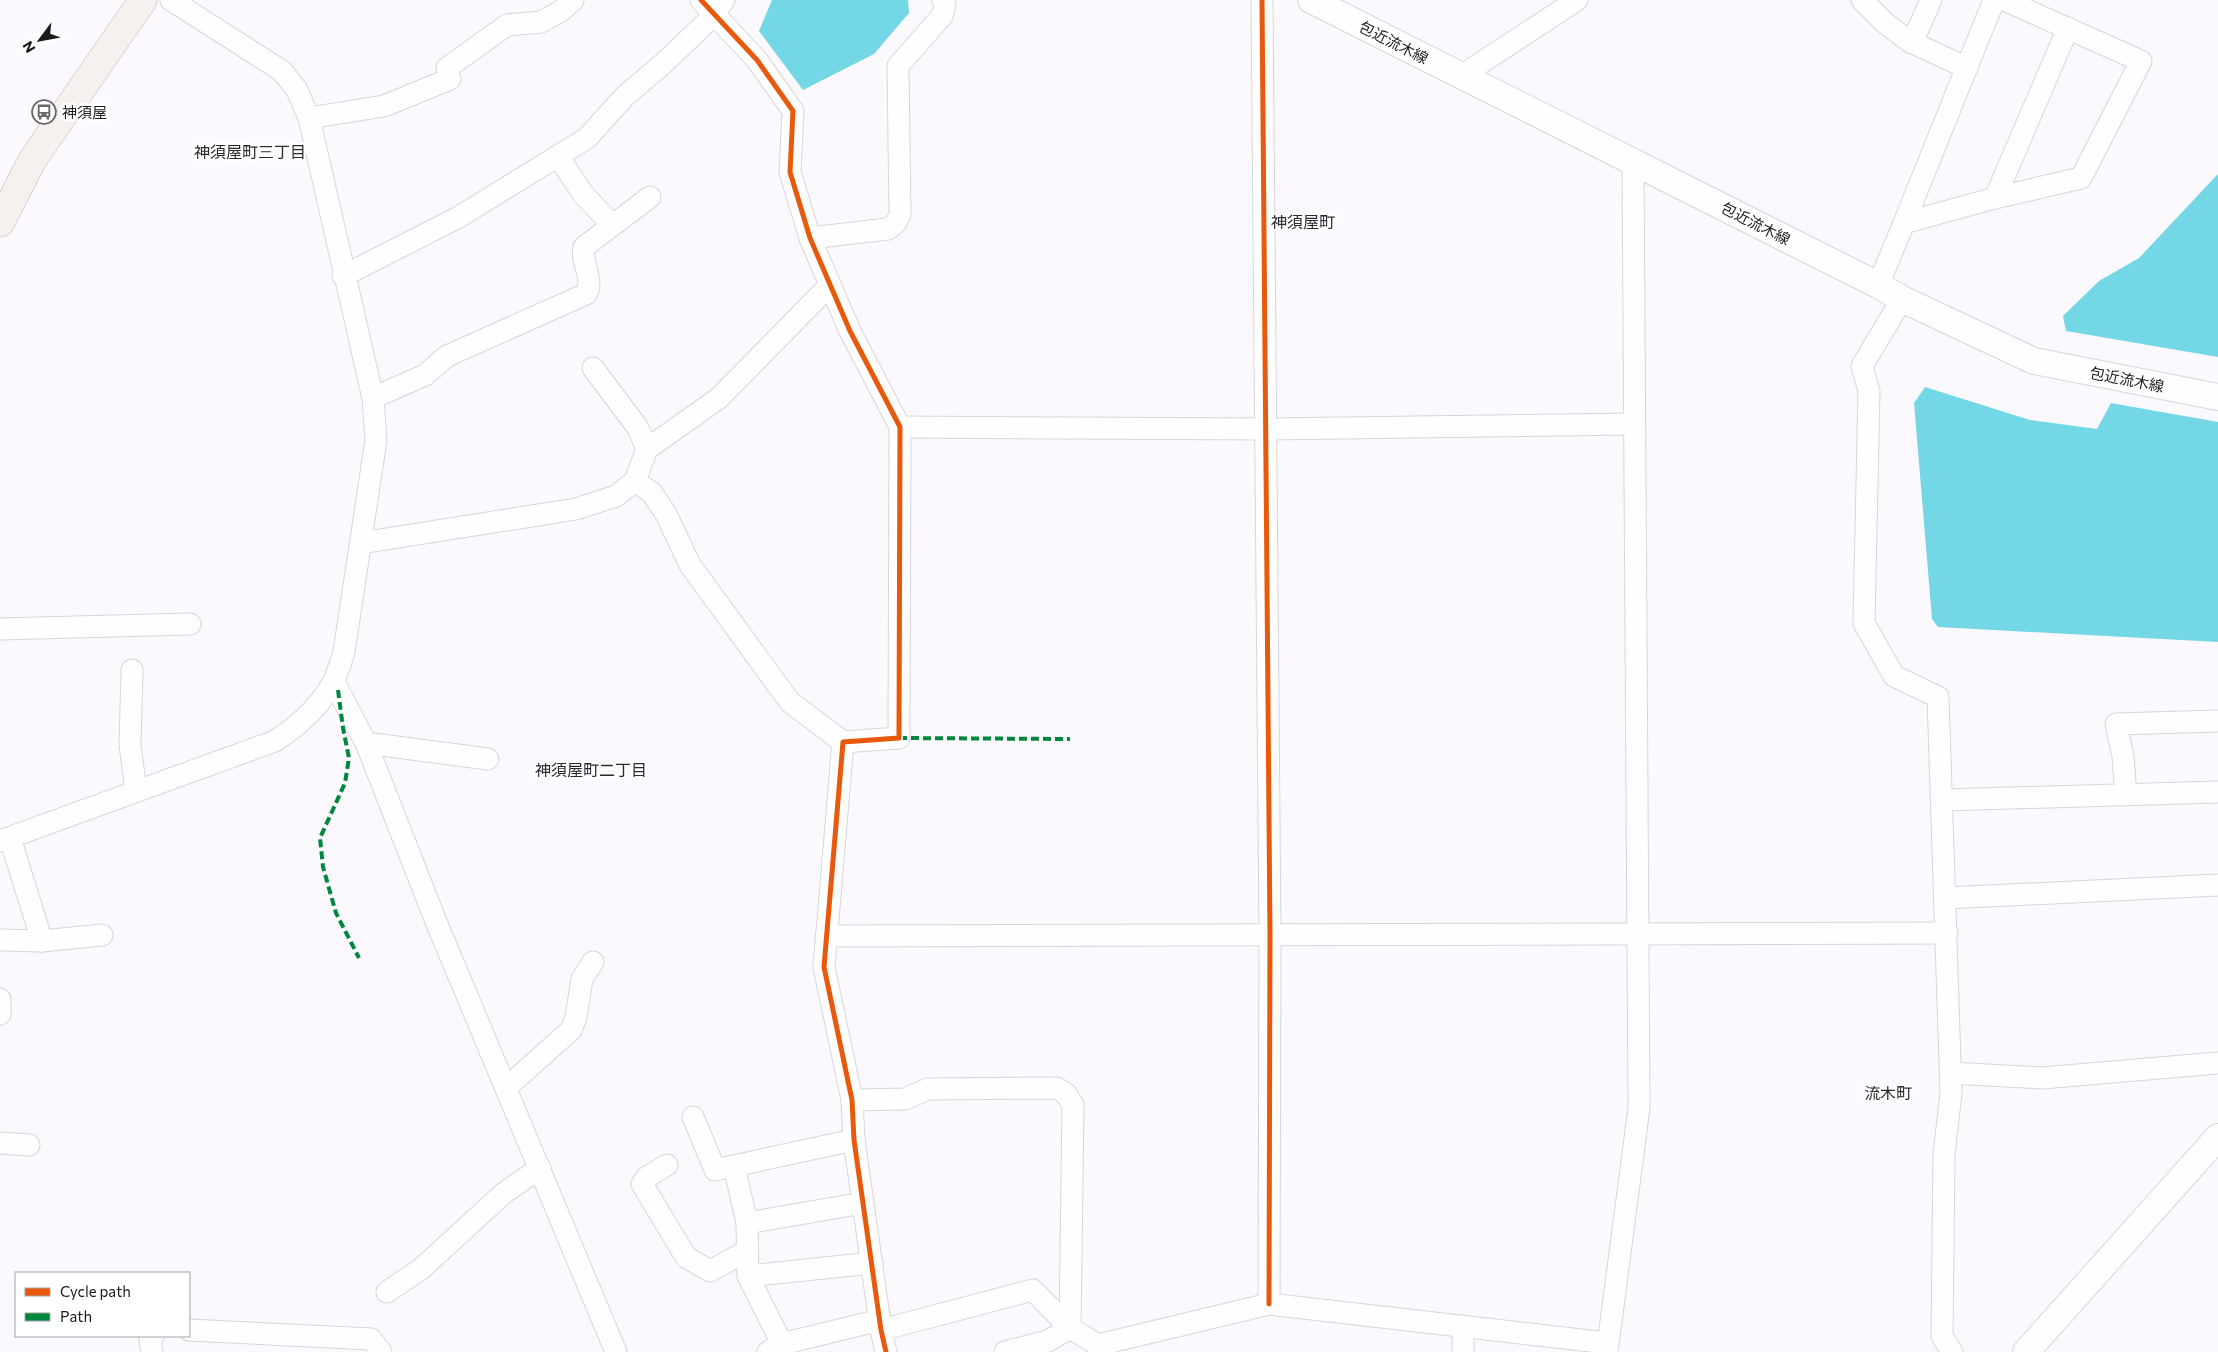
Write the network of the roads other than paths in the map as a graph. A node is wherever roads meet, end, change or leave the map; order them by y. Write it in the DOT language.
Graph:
graph roads {
  1 [pos="143,0"];
  2 [pos="171,0"];
  3 [pos="573,0"];
  4 [pos="943,0"];
  5 [pos="1262,0"];
  6 [pos="1311,0"];
  7 [pos="1577,0"];
  8 [pos="1862,0"];
  9 [pos="1931,0"];
  10 [pos="1994,0"];
  11 [pos="2004,0"];
  12 [pos="713,5"];
  13 [pos="2068,28"];
  14 [pos="1912,42"];
  15 [pos="1967,68"];
  16 [pos="1462,76"];
  17 [pos="309,118"];
  18 [pos="558,156"];
  19 [pos="1633,162"];
  20 [pos="650,197"];
  21 [pos="1994,198"];
  22 [pos="0,223"];
  23 [pos="1904,224"];
  24 [pos="612,226"];
  25 [pos="810,238"];
  26 [pos="343,276"];
  27 [pos="830,285"];
  28 [pos="1878,285"];
  29 [pos="1902,299"];
  30 [pos="593,368"];
  31 [pos="2218,397"];
  32 [pos="373,398"];
  33 [pos="1634,424"];
  34 [pos="900,427"];
  35 [pos="1266,429"];
  36 [pos="647,449"];
  37 [pos="635,481"];
  38 [pos="361,543"];
  39 [pos="190,624"];
  40 [pos="0,629"];
  41 [pos="132,670"];
  42 [pos="334,682"];
  43 [pos="2218,721"];
  44 [pos="843,742"];
  45 [pos="366,743"];
  46 [pos="488,759"];
  47 [pos="136,791"];
  48 [pos="2218,792"];
  49 [pos="2126,794"];
  50 [pos="1942,800"];
  51 [pos="5,840"];
  52 [pos="2218,885"];
  53 [pos="1946,898"];
  54 [pos="1947,933"];
  55 [pos="1638,934"];
  56 [pos="102,935"];
  57 [pos="1270,935"];
  58 [pos="826,936"];
  59 [pos="0,940"];
  60 [pos="42,940"];
  61 [pos="593,962"];
  62 [pos="0,999"];
  63 [pos="0,1014"];
  64 [pos="2218,1063"];
  65 [pos="1950,1073"];
  66 [pos="506,1088"];
  67 [pos="852,1100"];
  68 [pos="693,1117"];
  69 [pos="2218,1137"];
  70 [pos="854,1140"];
  71 [pos="0,1143"];
  72 [pos="29,1145"];
  73 [pos="667,1165"];
  74 [pos="734,1166"];
  75 [pos="540,1168"];
  76 [pos="863,1203"];
  77 [pos="747,1223"];
  78 [pos="747,1251"];
  79 [pos="872,1263"];
  80 [pos="748,1276"];
  81 [pos="387,1292"];
  82 [pos="1269,1304"];
  83 [pos="880,1325"];
  84 [pos="1463,1326"];
  85 [pos="1070,1328"];
  86 [pos="190,1330"];
  87 [pos="152,1337"];
  88 [pos="251,1343"];
  89 [pos="337,1345"];
  90 [pos="775,1348"];
  91 [pos="1607,1348"];
  92 [pos="2032,1351"];
  93 [pos="152,1352"];
  94 [pos="381,1352"];
  95 [pos="616,1352"];
  96 [pos="886,1352"];
  97 [pos="1005,1352"];
  98 [pos="1464,1352"];
  99 [pos="1952,1352"];
  1 -- 22 [label="main road"];
  2 -- 17 [label="street"];
  3 -- 17 [label="street"];
  4 -- 25 [label="street"];
  5 -- 35 [label="street"];
  6 -- 16 [label="street, 包近流木線"];
  7 -- 16 [label="street"];
  8 -- 14 [label="street"];
  9 -- 14 [label="street"];
  10 -- 15 [label="street"];
  11 -- 13 [label="street"];
  12 -- 18 [label="street"];
  12 -- 25 [label="street"];
  13 -- 21 [label="street"];
  13 -- 21 [label="street"];
  14 -- 15 [label="street"];
  15 -- 23 [label="street"];
  16 -- 19 [label="street, 包近流木線"];
  17 -- 26 [label="street"];
  18 -- 24 [label="street"];
  18 -- 26 [label="street"];
  19 -- 28 [label="street, 包近流木線"];
  19 -- 33 [label="street"];
  20 -- 24 [label="street"];
  21 -- 23 [label="street"];
  23 -- 28 [label="street"];
  24 -- 32 [label="street"];
  25 -- 27 [label="street"];
  26 -- 32 [label="street"];
  27 -- 34 [label="street"];
  27 -- 36 [label="street"];
  28 -- 29 [label="street, 包近流木線"];
  29 -- 31 [label="street, 包近流木線"];
  29 -- 50 [label="street"];
  30 -- 36 [label="street"];
  32 -- 38 [label="street"];
  33 -- 35 [label="street"];
  33 -- 55 [label="street"];
  34 -- 35 [label="street"];
  34 -- 44 [label="street"];
  35 -- 57 [label="street"];
  36 -- 37 [label="street"];
  37 -- 38 [label="street"];
  37 -- 44 [label="street"];
  38 -- 42 [label="street"];
  39 -- 40 [label="street"];
  41 -- 47 [label="street"];
  42 -- 45 [label="street"];
  42 -- 47 [label="street"];
  43 -- 49 [label="street"];
  44 -- 58 [label="street"];
  45 -- 46 [label="street"];
  45 -- 66 [label="street"];
  47 -- 51 [label="street"];
  48 -- 49 [label="street"];
  49 -- 50 [label="street"];
  50 -- 53 [label="street"];
  51 -- 60 [label="street"];
  52 -- 53 [label="street"];
  53 -- 54 [label="street"];
  54 -- 55 [label="street"];
  54 -- 65 [label="street"];
  55 -- 57 [label="street"];
  55 -- 91 [label="street"];
  56 -- 60 [label="street"];
  57 -- 58 [label="street"];
  57 -- 82 [label="street"];
  58 -- 67 [label="street"];
  59 -- 60 [label="street"];
  61 -- 66 [label="street"];
  62 -- 63 [label="street"];
  64 -- 65 [label="street"];
  65 -- 99 [label="street"];
  66 -- 75 [label="street"];
  67 -- 70 [label="street"];
  67 -- 85 [label="street"];
  68 -- 74 [label="street"];
  69 -- 92 [label="street"];
  70 -- 74 [label="street"];
  70 -- 76 [label="street"];
  71 -- 72 [label="street"];
  73 -- 78 [label="street"];
  74 -- 77 [label="street"];
  75 -- 81 [label="street"];
  75 -- 95 [label="street"];
  76 -- 77 [label="street"];
  76 -- 79 [label="street"];
  77 -- 78 [label="street"];
  78 -- 80 [label="street"];
  79 -- 80 [label="street"];
  79 -- 83 [label="street"];
  80 -- 90 [label="street"];
  82 -- 84 [label="street"];
  82 -- 85 [label="street"];
  83 -- 85 [label="street"];
  83 -- 90 [label="street"];
  83 -- 96 [label="street"];
  84 -- 91 [label="street"];
  84 -- 98 [label="street"];
  85 -- 97 [label="street"];
  86 -- 88 [label="street"];
  87 -- 93 [label="street"];
  88 -- 89 [label="street"];
  89 -- 94 [label="street"];
}
